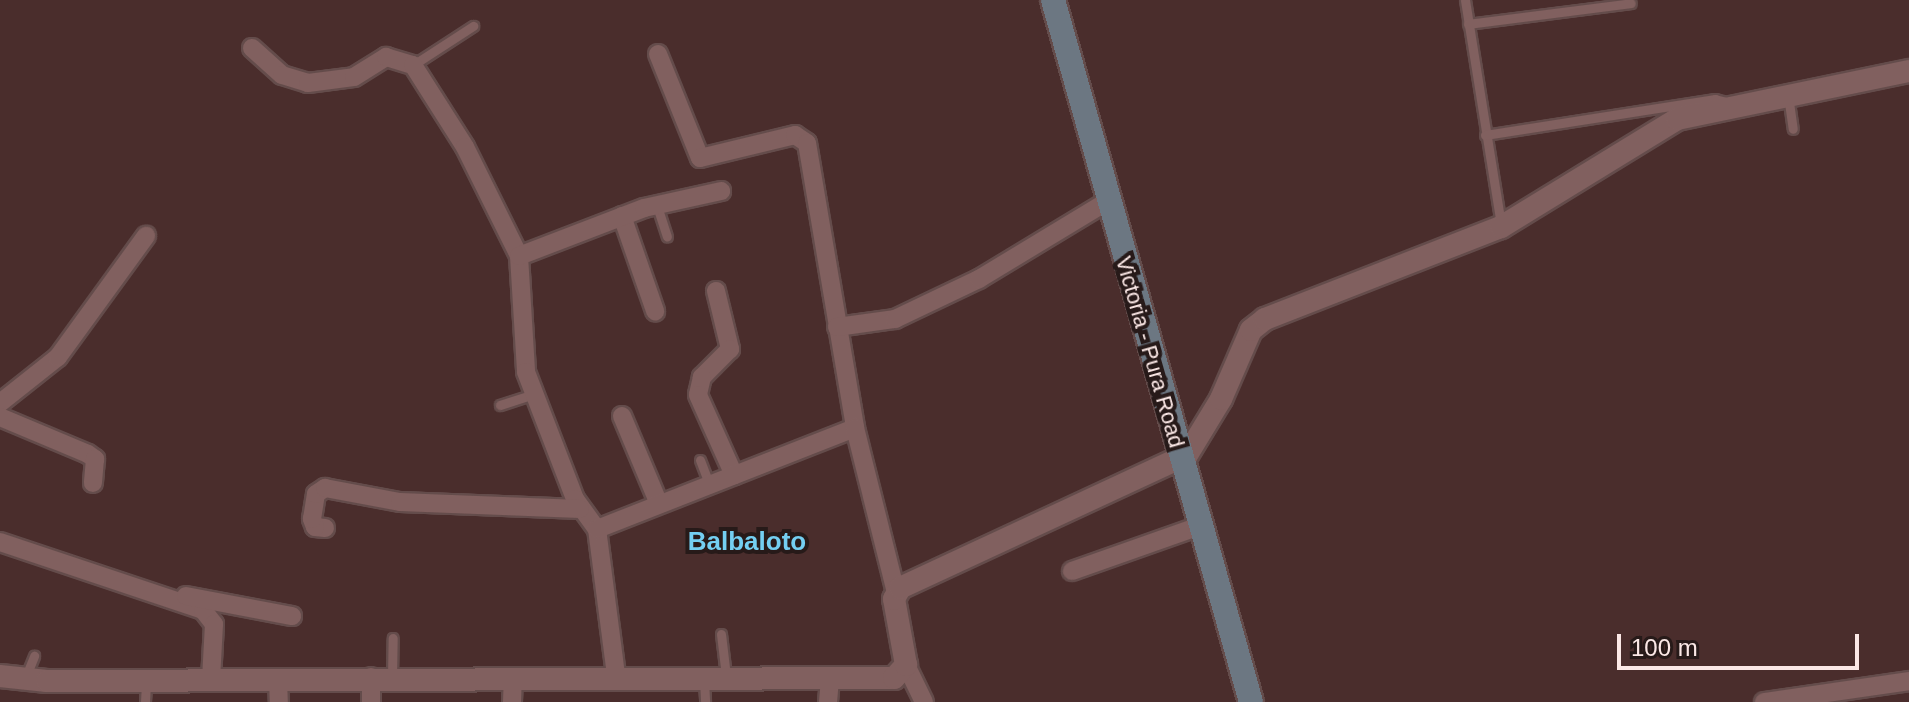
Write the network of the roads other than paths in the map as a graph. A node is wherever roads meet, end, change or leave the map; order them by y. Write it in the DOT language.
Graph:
graph roads {
  1 [pos="1053,0"];
  2 [pos="1465,0"];
  3 [pos="1631,3"];
  4 [pos="1468,24"];
  5 [pos="473,26"];
  6 [pos="252,48"];
  7 [pos="658,54"];
  8 [pos="413,65"];
  9 [pos="1909,71"];
  10 [pos="1788,95"];
  11 [pos="1730,107"];
  12 [pos="1793,129"];
  13 [pos="1485,135"];
  14 [pos="721,191"];
  15 [pos="1108,201"];
  16 [pos="657,206"];
  17 [pos="622,216"];
  18 [pos="1501,227"];
  19 [pos="146,236"];
  20 [pos="667,236"];
  21 [pos="519,256"];
  22 [pos="716,291"];
  23 [pos="655,311"];
  24 [pos="837,327"];
  25 [pos="534,394"];
  26 [pos="0,403"];
  27 [pos="500,405"];
  28 [pos="622,416"];
  29 [pos="0,417"];
  30 [pos="855,428"];
  31 [pos="1180,459"];
  32 [pos="700,460"];
  33 [pos="734,475"];
  34 [pos="93,483"];
  35 [pos="709,484"];
  36 [pos="659,504"];
  37 [pos="580,509"];
  38 [pos="1200,526"];
  39 [pos="325,528"];
  40 [pos="597,529"];
  41 [pos="0,542"];
  42 [pos="1072,571"];
  43 [pos="148,590"];
  44 [pos="896,592"];
  45 [pos="292,616"];
  46 [pos="721,634"];
  47 [pos="393,638"];
  48 [pos="34,656"];
  49 [pos="906,665"];
  50 [pos="616,675"];
  51 [pos="0,676"];
  52 [pos="715,676"];
  53 [pos="382,677"];
  54 [pos="513,677"];
  55 [pos="278,679"];
  56 [pos="25,680"];
  57 [pos="211,680"];
  58 [pos="888,680"];
  59 [pos="1909,681"];
  60 [pos="146,692"];
  61 [pos="829,692"];
  62 [pos="919,700"];
  63 [pos="279,702"];
  64 [pos="371,702"];
  65 [pos="512,702"];
  66 [pos="705,702"];
  67 [pos="1251,702"];
  68 [pos="1764,702"];
  1 -- 15 [label="main road, Victoria - Pura Road"];
  2 -- 4 [label="lane"];
  3 -- 4 [label="lane"];
  4 -- 13 [label="lane"];
  5 -- 8 [label="lane"];
  6 -- 8 [label="street"];
  7 -- 24 [label="street"];
  8 -- 21 [label="street"];
  9 -- 10 [label="street"];
  10 -- 11 [label="street"];
  10 -- 12 [label="lane"];
  11 -- 13 [label="lane"];
  11 -- 18 [label="street"];
  13 -- 18 [label="lane"];
  14 -- 16 [label="street"];
  15 -- 24 [label="street"];
  15 -- 31 [label="main road, Victoria - Pura Road"];
  16 -- 17 [label="street"];
  16 -- 20 [label="lane"];
  17 -- 21 [label="street"];
  17 -- 23 [label="street"];
  18 -- 31 [label="street"];
  19 -- 26 [label="street"];
  21 -- 25 [label="street"];
  22 -- 33 [label="street"];
  24 -- 30 [label="street"];
  25 -- 27 [label="lane"];
  25 -- 37 [label="street"];
  28 -- 36 [label="street"];
  29 -- 34 [label="street"];
  30 -- 33 [label="street"];
  30 -- 44 [label="street"];
  31 -- 38 [label="main road, Victoria - Pura Road"];
  31 -- 44 [label="street"];
  32 -- 35 [label="lane"];
  33 -- 35 [label="street"];
  35 -- 36 [label="street"];
  36 -- 40 [label="street"];
  37 -- 39 [label="street"];
  37 -- 40 [label="street"];
  38 -- 42 [label="street"];
  38 -- 67 [label="main road, Victoria - Pura Road"];
  40 -- 50 [label="street"];
  41 -- 43 [label="street"];
  43 -- 45 [label="street"];
  43 -- 57 [label="street"];
  44 -- 49 [label="street"];
  46 -- 52 [label="lane"];
  47 -- 53 [label="lane"];
  48 -- 56 [label="lane"];
  49 -- 58 [label="street"];
  49 -- 62 [label="street"];
  50 -- 52 [label="street"];
  50 -- 54 [label="street"];
  51 -- 56 [label="street"];
  52 -- 61 [label="street"];
  52 -- 66 [label="lane"];
  53 -- 54 [label="street"];
  53 -- 55 [label="street"];
  53 -- 64 [label="street"];
  54 -- 65 [label="street"];
  55 -- 57 [label="street"];
  55 -- 63 [label="street"];
  56 -- 60 [label="street"];
  57 -- 60 [label="street"];
  58 -- 61 [label="street"];
  58 -- 62 [label="street"];
  59 -- 68 [label="street"];
}
